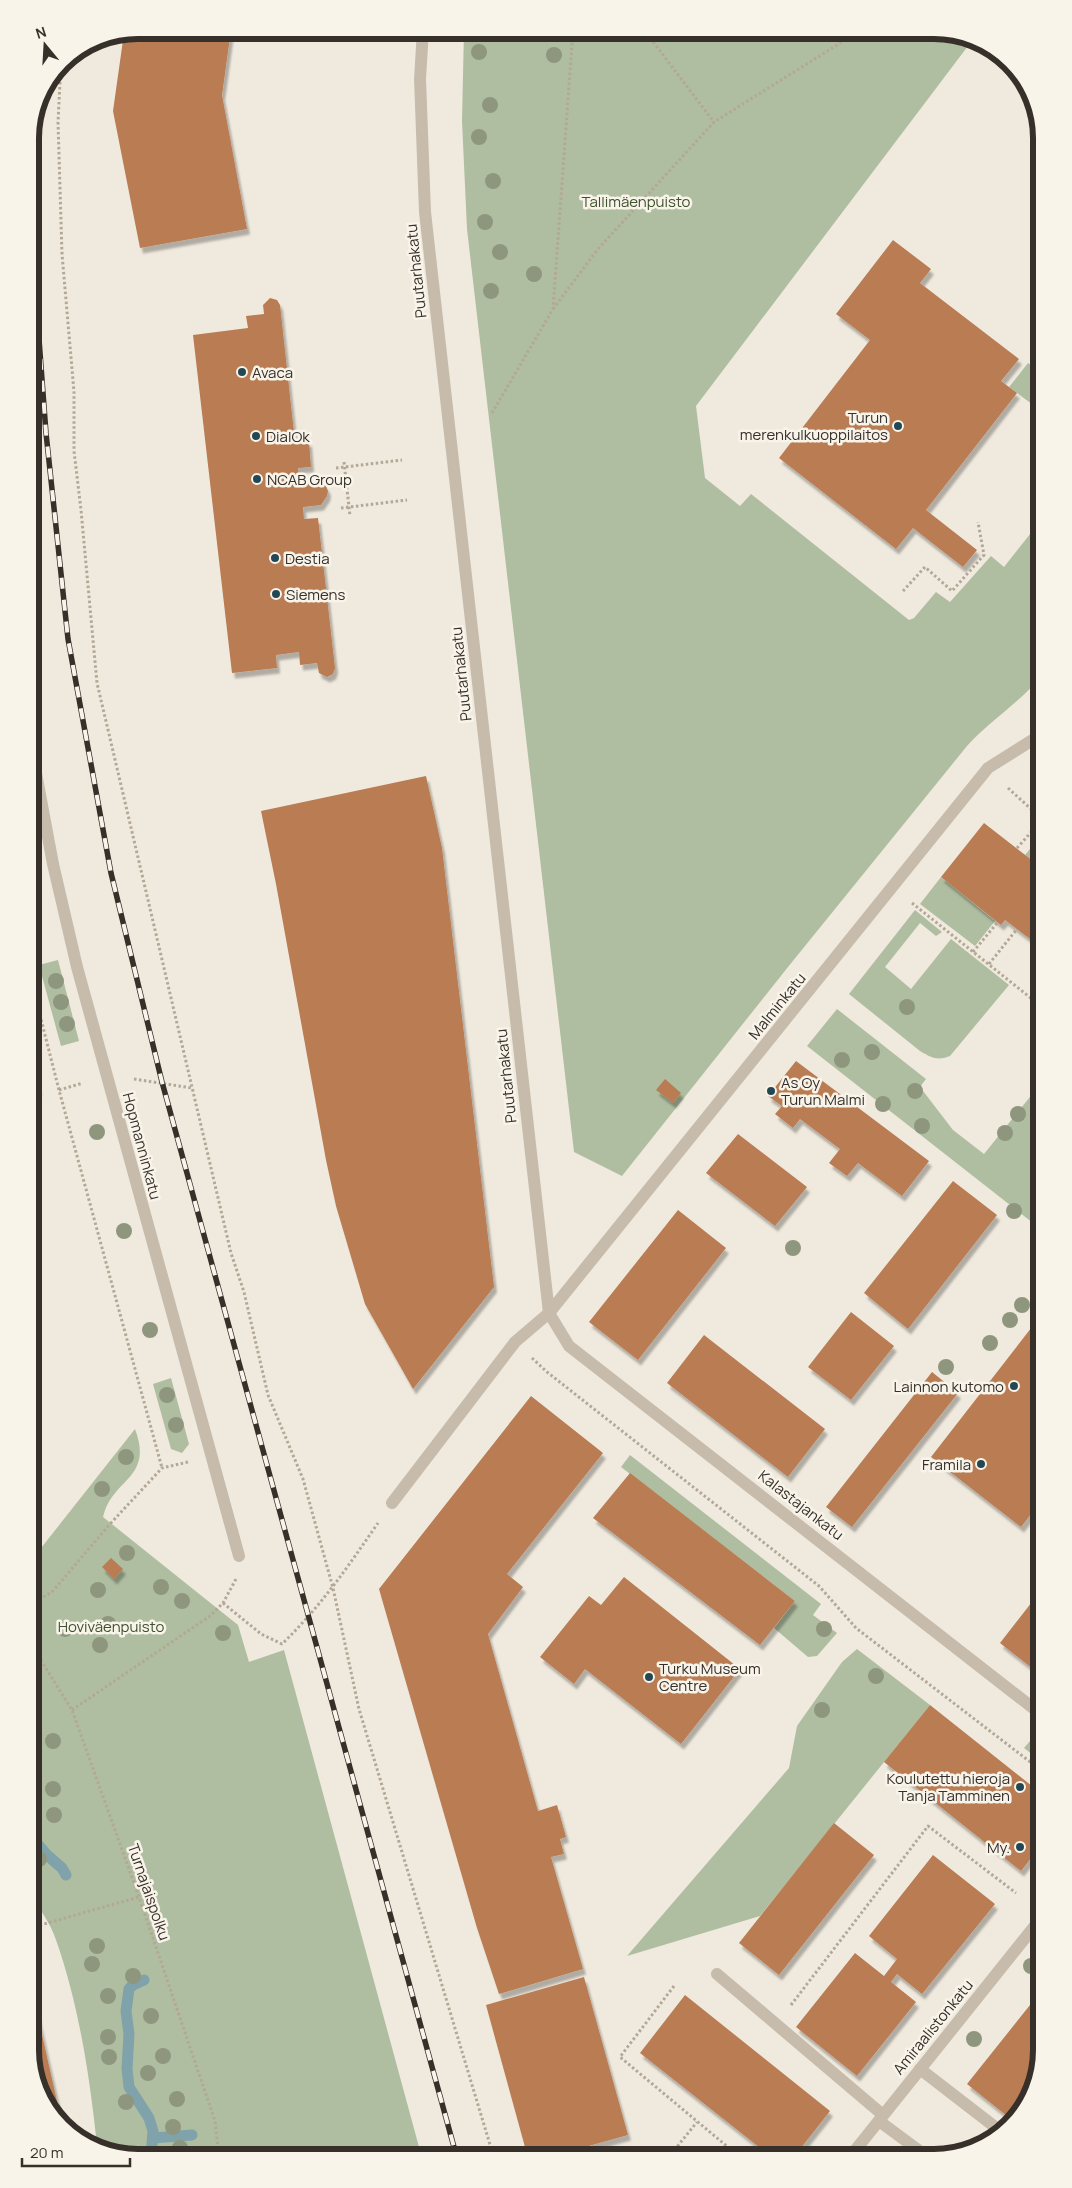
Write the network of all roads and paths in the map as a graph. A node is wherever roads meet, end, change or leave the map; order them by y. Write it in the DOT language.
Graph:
graph roads {
  1 [pos="422,39"];
  2 [pos="572,39"];
  3 [pos="651,39"];
  4 [pos="847,39"];
  5 [pos="61,76"];
  6 [pos="714,122"];
  7 [pos="553,309"];
  8 [pos="492,413"];
  9 [pos="402,460"];
  10 [pos="344,462"];
  11 [pos="345,467"];
  12 [pos="336,468"];
  13 [pos="407,500"];
  14 [pos="349,507"];
  15 [pos="341,508"];
  16 [pos="350,516"];
  17 [pos="978,522"];
  18 [pos="903,591"];
  19 [pos="1033,740"];
  20 [pos="39,787"];
  21 [pos="1008,788"];
  22 [pos="1033,811"];
  23 [pos="1033,829"];
  24 [pos="1017,848"];
  25 [pos="912,903"];
  26 [pos="997,922"];
  27 [pos="1017,929"];
  28 [pos="973,952"];
  29 [pos="989,964"];
  30 [pos="1033,1000"];
  31 [pos="39,1011"];
  32 [pos="106,1077"];
  33 [pos="192,1088"];
  34 [pos="549,1313"];
  35 [pos="515,1342"];
  36 [pos="210,1455"];
  37 [pos="162,1468"];
  38 [pos="392,1503"];
  39 [pos="239,1556"];
  40 [pos="333,1588"];
  41 [pos="39,1599"];
  42 [pos="39,1657"];
  43 [pos="1033,1708"];
  44 [pos="72,1710"];
  45 [pos="1033,1764"];
  46 [pos="1016,1893"];
  47 [pos="139,1897"];
  48 [pos="39,1925"];
  49 [pos="1033,1928"];
  50 [pos="717,1974"];
  51 [pos="674,1986"];
  52 [pos="776,2025"];
  53 [pos="920,2069"];
  54 [pos="881,2118"];
  55 [pos="697,2122"];
  56 [pos="996,2127"];
  57 [pos="218,2149"];
  58 [pos="491,2149"];
  59 [pos="675,2149"];
  60 [pos="729,2149"];
  61 [pos="856,2149"];
  62 [pos="915,2149"];
  1 -- 34 [label="street, Puutarhakatu"];
  2 -- 7 [label="path"];
  3 -- 6 [label="path"];
  4 -- 6 [label="path"];
  5 -- 33 [label="path"];
  6 -- 7 [label="path"];
  7 -- 8 [label="path"];
  9 -- 11 [label="path"];
  10 -- 11 [label="path"];
  11 -- 12 [label="path"];
  11 -- 14 [label="path"];
  13 -- 14 [label="path"];
  14 -- 15 [label="path"];
  14 -- 16 [label="path"];
  17 -- 18 [label="path"];
  19 -- 34 [label="street, Malminkatu"];
  20 -- 32 [label="street, Hopmanninkatu"];
  21 -- 22 [label="path"];
  23 -- 24 [label="path"];
  25 -- 28 [label="path"];
  26 -- 28 [label="path"];
  27 -- 29 [label="path"];
  28 -- 29 [label="path"];
  29 -- 30 [label="path"];
  31 -- 37 [label="path"];
  32 -- 33 [label="path"];
  32 -- 36 [label="street, Hopmanninkatu"];
  33 -- 40 [label="path"];
  34 -- 35 [label="street, Malminkatu"];
  34 -- 43 [label="street, Kalastajankatu"];
  35 -- 38 [label="street, Malminkatu"];
  35 -- 45 [label="path"];
  36 -- 37 [label="path"];
  36 -- 39 [label="street, Hopmanninkatu"];
  37 -- 41 [label="path"];
  38 -- 40 [label="path"];
  40 -- 44 [label="path"];
  40 -- 58 [label="path"];
  42 -- 44 [label="path, Turnajaispolku"];
  44 -- 47 [label="path, Turnajaispolku"];
  46 -- 52 [label="path"];
  47 -- 48 [label="path"];
  47 -- 57 [label="path, Turnajaispolku"];
  49 -- 53 [label="street, Amiraalistonkatu"];
  50 -- 52 [label="street"];
  51 -- 55 [label="path"];
  52 -- 54 [label="street"];
  53 -- 54 [label="street, Amiraalistonkatu"];
  53 -- 56 [label="street"];
  54 -- 61 [label="street, Amiraalistonkatu"];
  54 -- 62 [label="street"];
  55 -- 59 [label="path"];
  55 -- 60 [label="path"];
}
